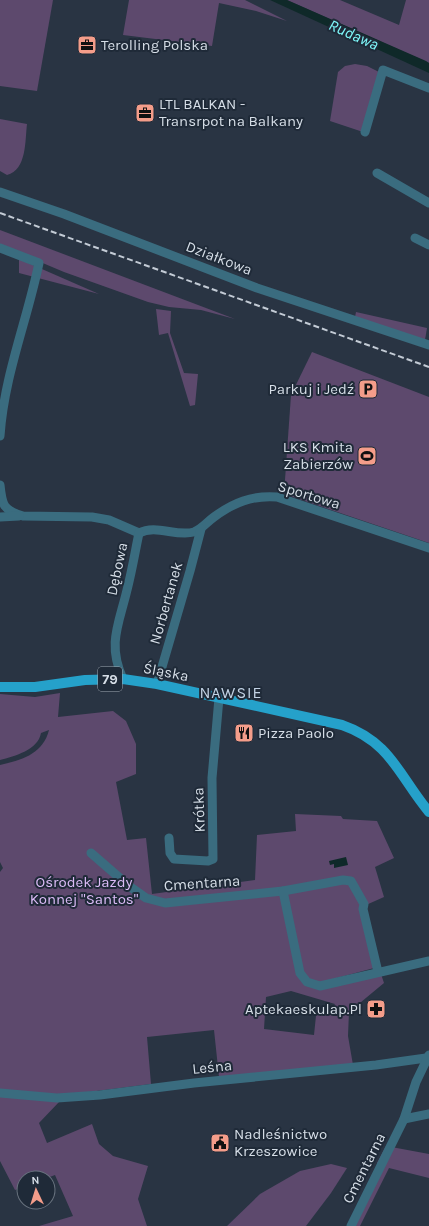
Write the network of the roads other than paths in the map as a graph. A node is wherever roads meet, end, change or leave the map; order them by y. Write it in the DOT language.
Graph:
graph roads {
  1 [pos="429,88"];
  2 [pos="366,132"];
  3 [pos="377,173"];
  4 [pos="0,192"];
  5 [pos="429,203"];
  6 [pos="415,238"];
  7 [pos="429,245"];
  8 [pos="0,248"];
  9 [pos="429,345"];
  10 [pos="0,436"];
  11 [pos="0,485"];
  12 [pos="2,514"];
  13 [pos="200,529"];
  14 [pos="139,533"];
  15 [pos="429,548"];
  16 [pos="123,679"];
  17 [pos="157,684"];
  18 [pos="0,686"];
  19 [pos="220,698"];
  20 [pos="429,812"];
  21 [pos="169,838"];
  22 [pos="91,853"];
  23 [pos="283,891"];
  24 [pos="429,961"];
  25 [pos="378,972"];
  26 [pos="428,1056"];
  27 [pos="0,1092"];
  28 [pos="429,1114"];
  29 [pos="404,1120"];
  30 [pos="351,1226"];
  1 -- 2 [label="street"];
  3 -- 5 [label="street"];
  4 -- 9 [label="street, Działkowa"];
  6 -- 7 [label="street"];
  8 -- 10 [label="street"];
  11 -- 12 [label="street, Dębowa"];
  12 -- 14 [label="street, Dębowa"];
  13 -- 14 [label="street"];
  13 -- 15 [label="street, Sportowa"];
  13 -- 17 [label="street, Norbertanek"];
  14 -- 16 [label="street, Dębowa"];
  16 -- 17 [label="main road, Śląska / 79"];
  16 -- 18 [label="main road, Śląska / 79"];
  17 -- 19 [label="main road, Śląska / 79"];
  19 -- 20 [label="main road, Śląska / 79"];
  19 -- 21 [label="street, Krótka"];
  22 -- 23 [label="street, Cmentarna"];
  23 -- 25 [label="street, Cmentarna"];
  23 -- 25 [label="street"];
  24 -- 25 [label="street"];
  26 -- 27 [label="street, Leśna"];
  26 -- 29 [label="street, Cmentarna"];
  28 -- 29 [label="street"];
  29 -- 30 [label="street, Cmentarna"];
}
